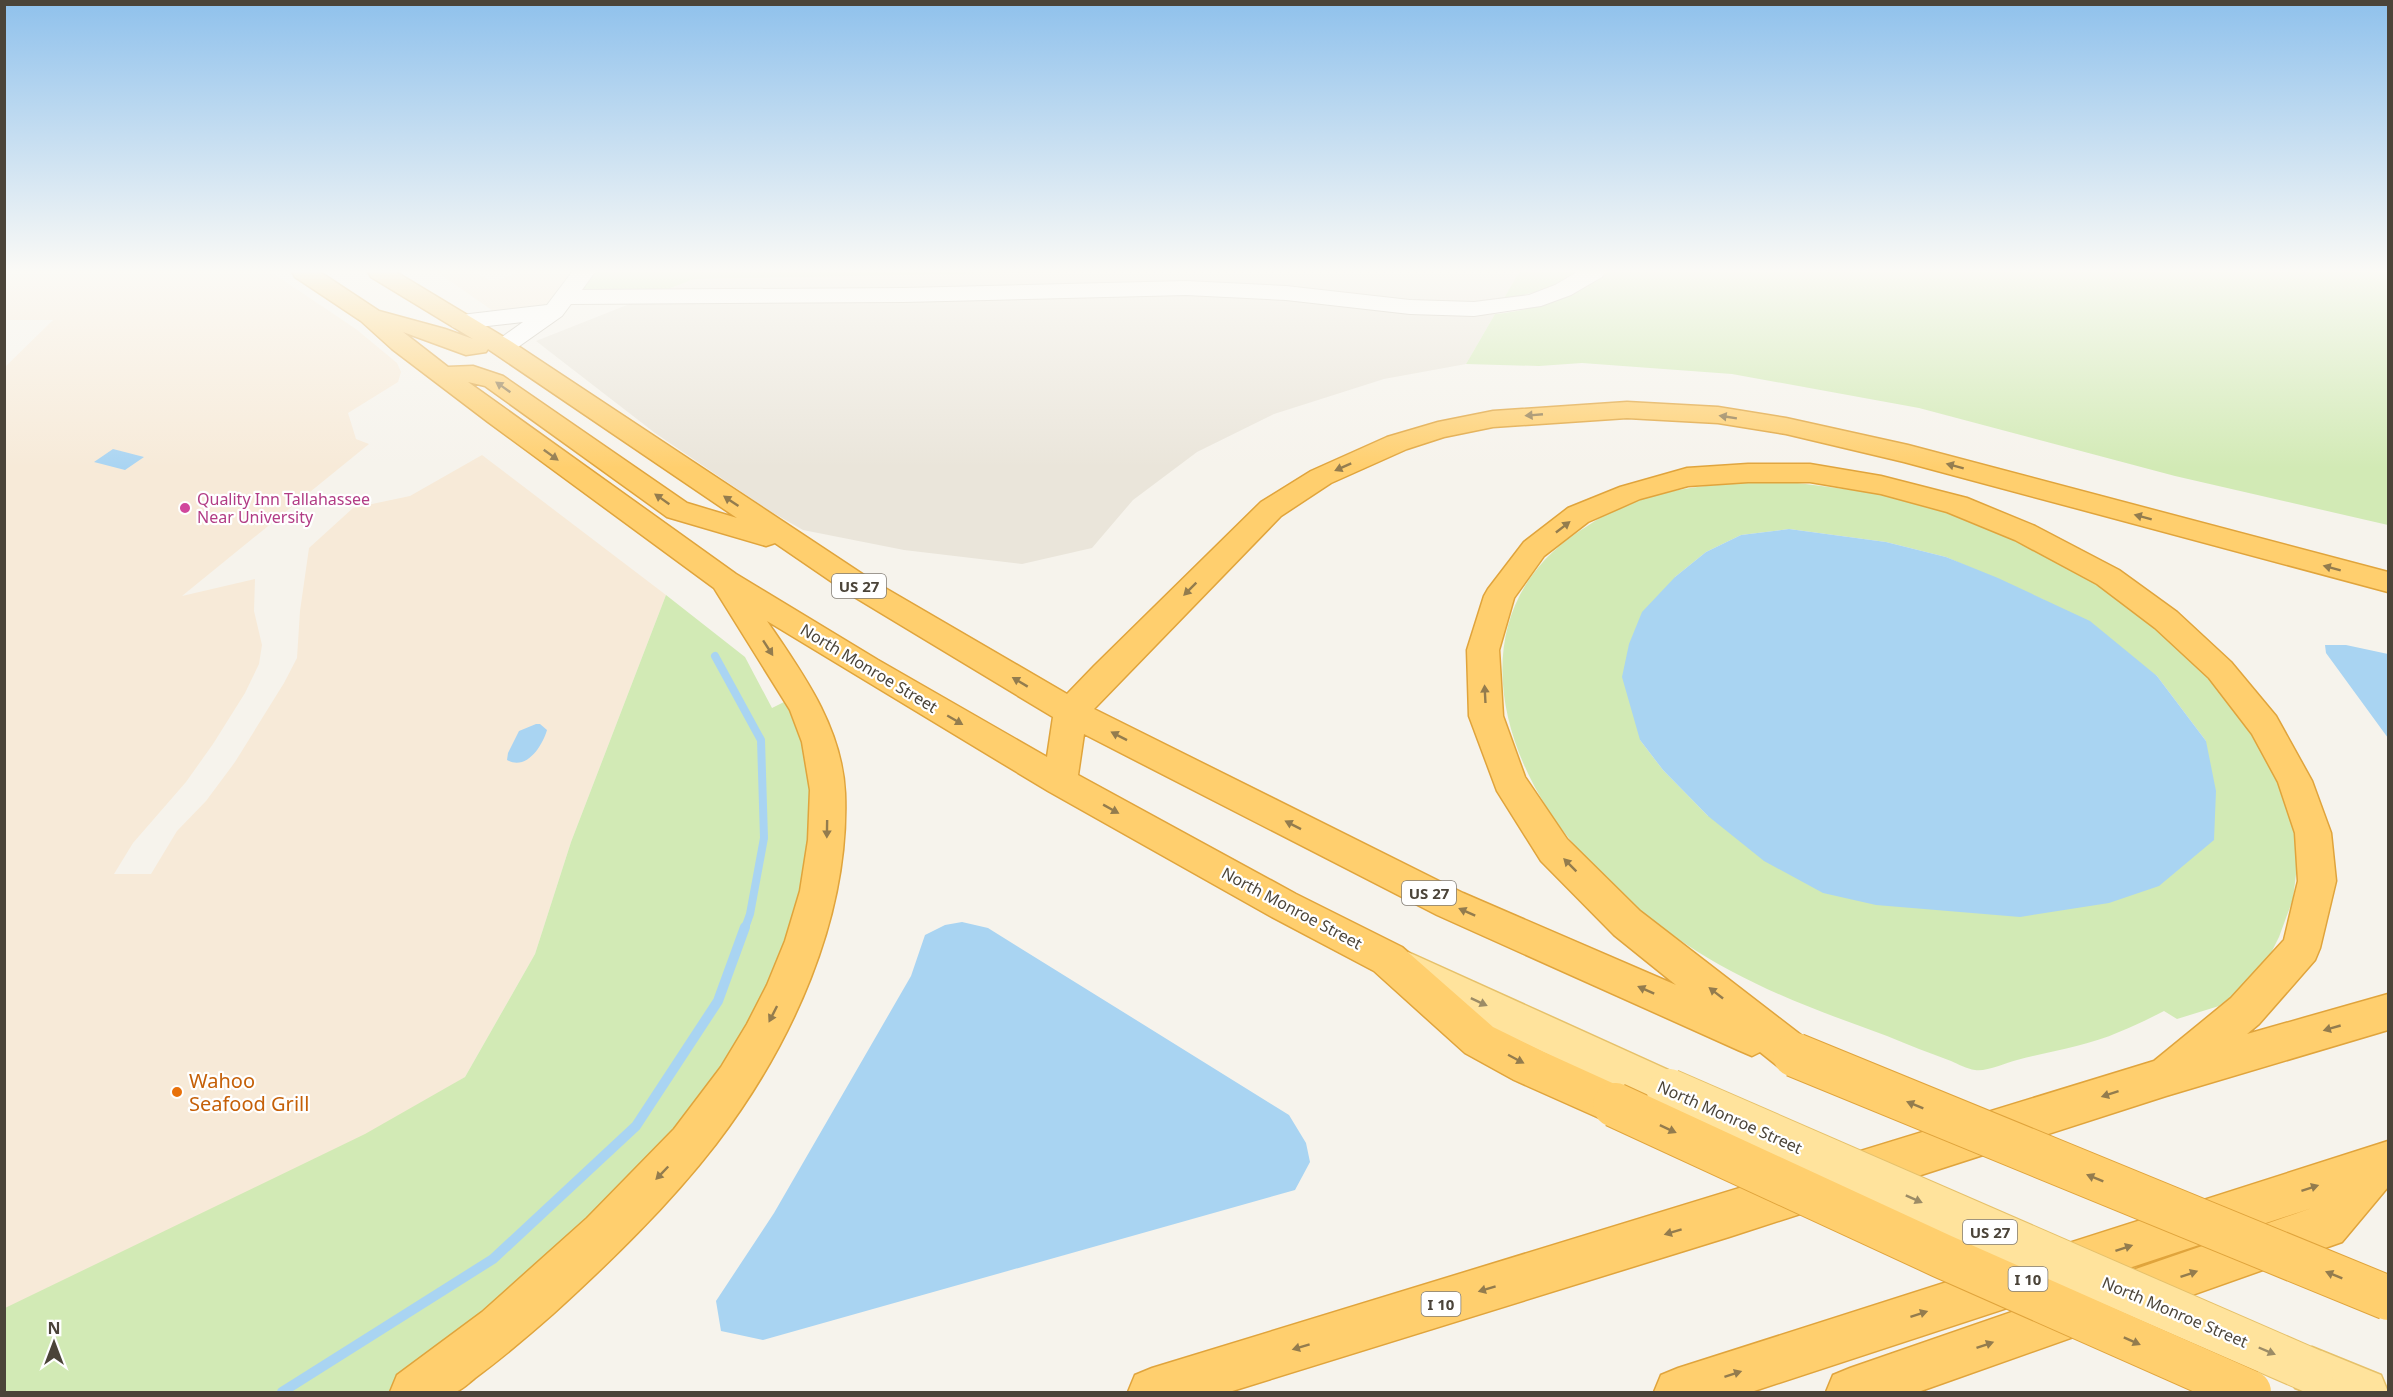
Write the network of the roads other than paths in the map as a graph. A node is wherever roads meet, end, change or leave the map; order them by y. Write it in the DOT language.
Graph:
graph roads {
  1 [pos="393,337"];
  2 [pos="443,337"];
  3 [pos="487,337"];
  4 [pos="516,337"];
  5 [pos="503,347"];
  6 [pos="444,375"];
  7 [pos="796,545"];
  8 [pos="725,581"];
  9 [pos="2388,582"];
  10 [pos="1071,712"];
  11 [pos="1060,781"];
  12 [pos="1388,959"];
  13 [pos="2388,1012"];
  14 [pos="1795,1055"];
  15 [pos="2166,1077"];
  16 [pos="2383,1164"];
  17 [pos="2388,1298"];
  18 [pos="414,1392"];
  19 [pos="1152,1392"];
  20 [pos="1678,1392"];
  21 [pos="1850,1392"];
  22 [pos="2249,1392"];
  23 [pos="2364,1392"];
  1 -- 6 [label="highway, North Monroe Street / US 27"];
  2 -- 5 [label="highway"];
  3 -- 5 [label="highway, US 27"];
  4 -- 5 [label="street"];
  7 -- 5 [label="highway, US 27, one-way"];
  7 -- 6 [label="highway, one-way"];
  6 -- 8 [label="highway, North Monroe Street / US 27, one-way"];
  10 -- 7 [label="highway, US 27, one-way"];
  8 -- 11 [label="highway, North Monroe Street / US 27, one-way"];
  8 -- 18 [label="highway, one-way"];
  9 -- 10 [label="highway, one-way"];
  10 -- 11 [label="highway"];
  14 -- 10 [label="highway, US 27, one-way"];
  11 -- 12 [label="highway, North Monroe Street / US 27, one-way"];
  12 -- 22 [label="highway, one-way, bridge"];
  12 -- 23 [label="main road, North Monroe Street / US 27, one-way, bridge"];
  13 -- 15 [label="highway, I 10, one-way"];
  14 -- 15 [label="highway, one-way"];
  17 -- 14 [label="highway, US 27, one-way, bridge"];
  15 -- 19 [label="highway, I 10, one-way"];
  20 -- 16 [label="highway, I 10, one-way"];
  21 -- 16 [label="highway, one-way"];
}
